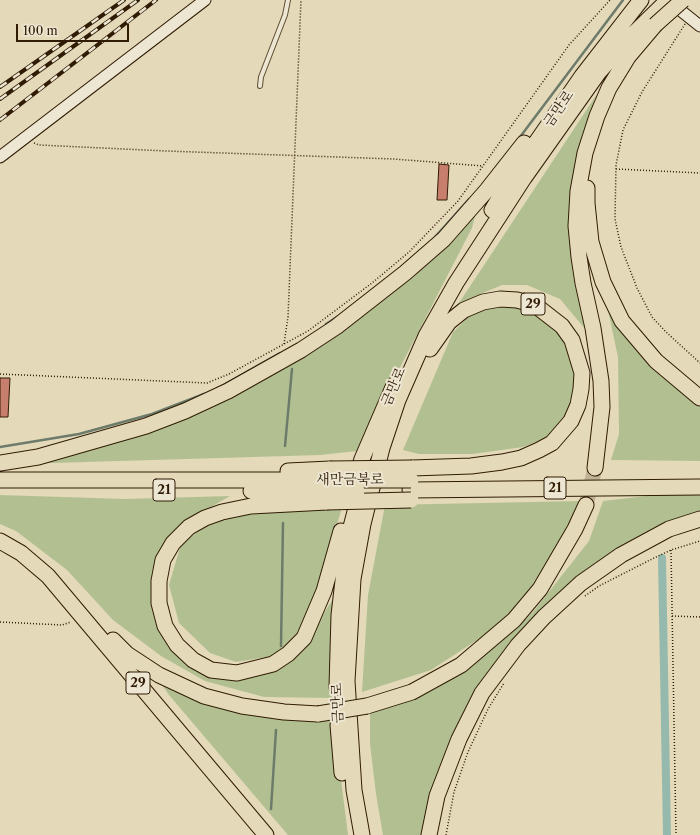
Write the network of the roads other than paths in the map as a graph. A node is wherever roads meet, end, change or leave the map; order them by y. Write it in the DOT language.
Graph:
graph roads {
  1 [pos="205,0"];
  2 [pos="288,0"];
  3 [pos="668,0"];
  4 [pos="683,0"];
  5 [pos="640,1"];
  6 [pos="652,21"];
  7 [pos="700,26"];
  8 [pos="633,51"];
  9 [pos="582,76"];
  10 [pos="260,86"];
  11 [pos="0,157"];
  12 [pos="397,378"];
  13 [pos="700,398"];
  14 [pos="0,463"];
  15 [pos="595,468"];
  16 [pos="700,477"];
  17 [pos="0,480"];
  18 [pos="411,484"];
  19 [pos="328,486"];
  20 [pos="700,487"];
  21 [pos="0,488"];
  22 [pos="586,505"];
  23 [pos="700,519"];
  24 [pos="363,524"];
  25 [pos="0,541"];
  26 [pos="48,576"];
  27 [pos="266,835"];
  28 [pos="352,835"];
  29 [pos="362,835"];
  30 [pos="429,835"];
  1 -- 11 [label="street"];
  2 -- 10 [label="lane"];
  3 -- 6 [label="highway"];
  3 -- 7 [label="street"];
  4 -- 6 [label="highway, bridge"];
  5 -- 9 [label="highway, 금만로"];
  6 -- 8 [label="highway"];
  6 -- 24 [label="highway, 금만로"];
  8 -- 13 [label="highway"];
  8 -- 15 [label="highway"];
  9 -- 12 [label="highway, 금만로"];
  9 -- 14 [label="highway"];
  12 -- 19 [label="highway"];
  12 -- 28 [label="highway, 금만로"];
  16 -- 18 [label="highway, 새만금북로 / 21"];
  17 -- 19 [label="highway, 새만금북로 / 21"];
  18 -- 19 [label="highway, 새만금북로 / 21, bridge"];
  18 -- 19 [label="highway, bridge"];
  18 -- 20 [label="highway, 새만금북로 / 21"];
  18 -- 24 [label="highway, 29"];
  19 -- 21 [label="highway, 새만금북로 / 21"];
  22 -- 26 [label="highway, bridge"];
  23 -- 30 [label="highway"];
  24 -- 29 [label="highway, 금만로 / 29"];
  25 -- 26 [label="highway, 29"];
  26 -- 27 [label="highway, 29"];
}
